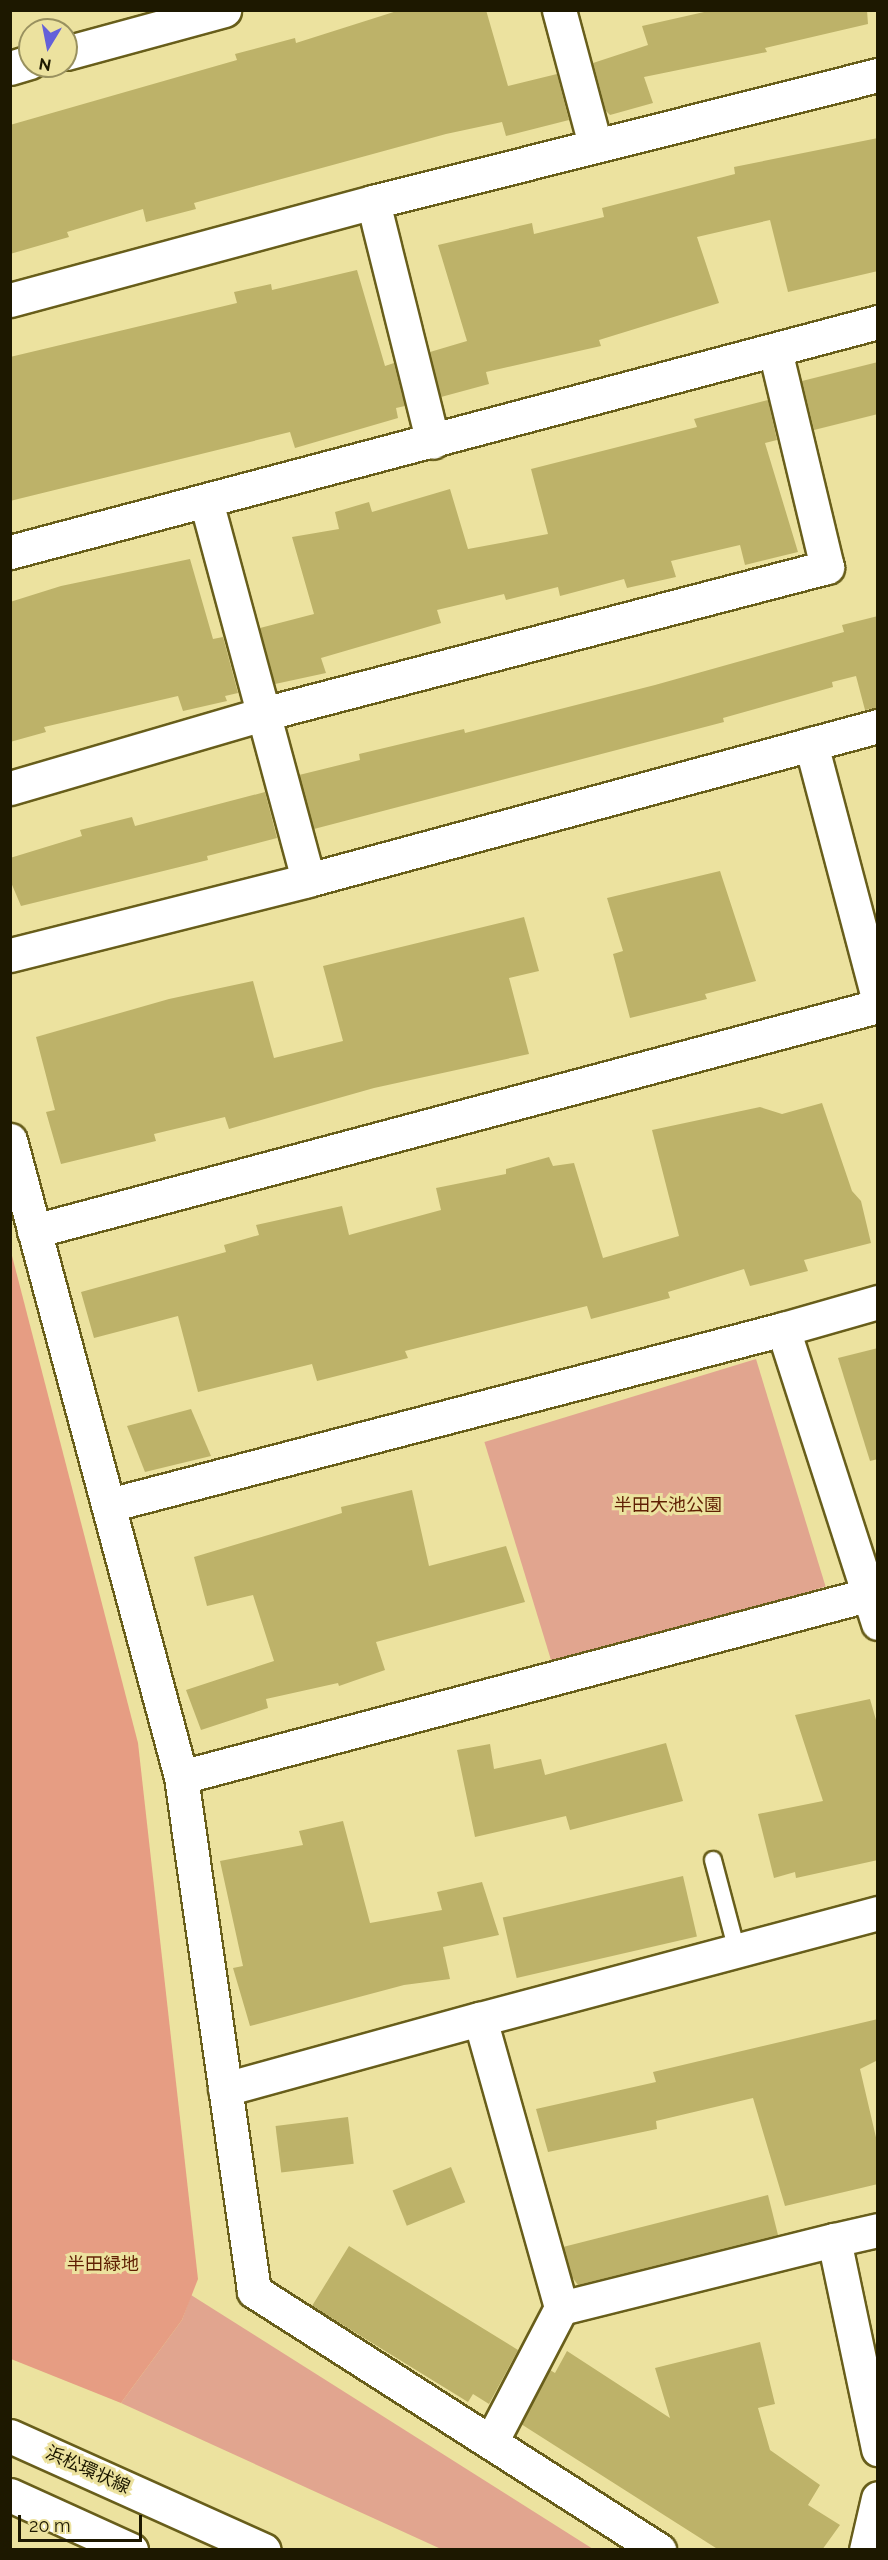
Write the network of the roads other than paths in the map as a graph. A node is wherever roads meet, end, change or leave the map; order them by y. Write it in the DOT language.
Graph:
graph roads {
  1 [pos="224,10"];
  2 [pos="559,10"];
  3 [pos="78,50"];
  4 [pos="878,75"];
  5 [pos="595,144"];
  6 [pos="373,202"];
  7 [pos="10,300"];
  8 [pos="878,322"];
  9 [pos="775,350"];
  10 [pos="433,442"];
  11 [pos="206,501"];
  12 [pos="10,552"];
  13 [pos="263,714"];
  14 [pos="878,726"];
  15 [pos="811,744"];
  16 [pos="10,788"];
  17 [pos="308,880"];
  18 [pos="10,956"];
  19 [pos="878,997"];
  20 [pos="878,1006"];
  21 [pos="10,1140"];
  22 [pos="34,1231"];
  23 [pos="878,1302"];
  24 [pos="783,1329"];
  25 [pos="110,1505"];
  26 [pos="875,1603"];
  27 [pos="181,1778"];
  28 [pos="713,1860"];
  29 [pos="878,1914"];
  30 [pos="737,1951"];
  31 [pos="480,2019"];
  32 [pos="225,2089"];
  33 [pos="878,2230"];
  34 [pos="834,2240"];
  35 [pos="561,2308"];
  36 [pos="10,2436"];
  37 [pos="492,2440"];
  38 [pos="878,2448"];
  39 [pos="10,2495"];
  40 [pos="878,2498"];
  41 [pos="131,2550"];
  42 [pos="264,2550"];
  43 [pos="659,2550"];
  44 [pos="866,2550"];
  1 -- 3 [label="street"];
  2 -- 5 [label="street"];
  4 -- 5 [label="street"];
  5 -- 6 [label="street"];
  6 -- 7 [label="street"];
  6 -- 10 [label="street"];
  8 -- 9 [label="street"];
  9 -- 10 [label="street"];
  9 -- 13 [label="street"];
  10 -- 11 [label="street"];
  11 -- 12 [label="street"];
  11 -- 13 [label="street"];
  13 -- 16 [label="street"];
  13 -- 17 [label="street"];
  14 -- 15 [label="street"];
  15 -- 17 [label="street"];
  15 -- 19 [label="street"];
  17 -- 18 [label="street"];
  20 -- 22 [label="street"];
  21 -- 22 [label="street"];
  22 -- 25 [label="street"];
  23 -- 24 [label="street"];
  24 -- 25 [label="street"];
  24 -- 26 [label="street"];
  25 -- 27 [label="street"];
  26 -- 27 [label="street"];
  27 -- 32 [label="street"];
  28 -- 30 [label="lane"];
  29 -- 30 [label="street"];
  30 -- 31 [label="street"];
  31 -- 32 [label="street"];
  31 -- 35 [label="street"];
  32 -- 37 [label="street"];
  33 -- 34 [label="street"];
  34 -- 35 [label="street"];
  34 -- 38 [label="street"];
  35 -- 37 [label="street"];
  36 -- 42 [label="street, 浜松環状線"];
  37 -- 43 [label="street"];
  39 -- 41 [label="street"];
  40 -- 44 [label="street"];
}
